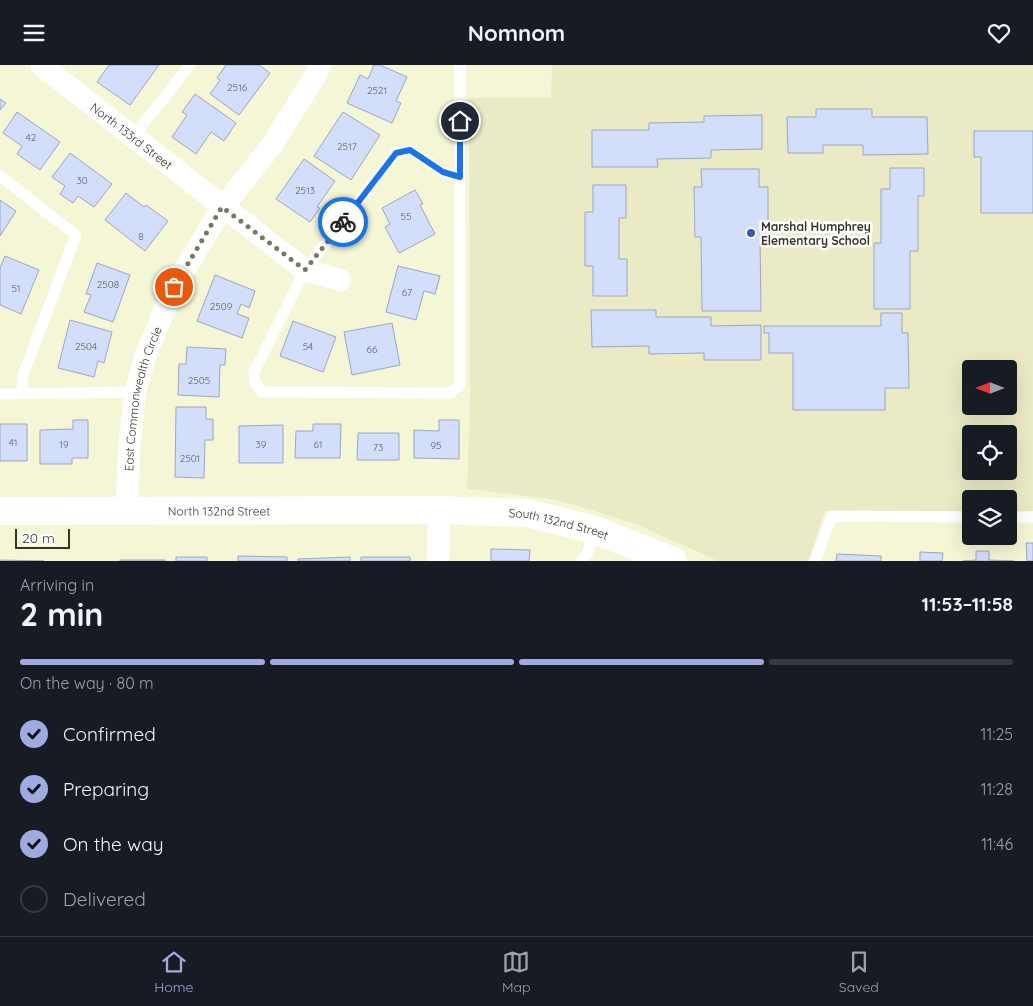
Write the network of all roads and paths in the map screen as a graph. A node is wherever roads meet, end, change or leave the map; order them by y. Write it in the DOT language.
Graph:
graph roads {
  1 [pos="190,65"];
  2 [pos="320,65"];
  3 [pos="460,65"];
  4 [pos="53,69"];
  5 [pos="133,137"];
  6 [pos="0,176"];
  7 [pos="460,177"];
  8 [pos="222,207"];
  9 [pos="305,270"];
  10 [pos="340,280"];
  11 [pos="135,392"];
  12 [pos="0,394"];
  13 [pos="22,394"];
  14 [pos="438,510"];
  15 [pos="0,511"];
  16 [pos="127,511"];
  17 [pos="962,517"];
  18 [pos="1017,517"];
  19 [pos="1033,517"];
  20 [pos="595,530"];
  21 [pos="438,561"];
  22 [pos="581,561"];
  23 [pos="674,561"];
  24 [pos="815,561"];
  1 -- 5 [label="lane"];
  2 -- 8 [label="street, East Commonwealth Circle"];
  3 -- 7 [label="lane"];
  4 -- 5 [label="street, North 133rd Street"];
  5 -- 8 [label="street, North 133rd Street"];
  6 -- 13 [label="lane"];
  7 -- 9 [label="lane"];
  7 -- 9 [label="lane"];
  8 -- 9 [label="street, North 133rd Street"];
  8 -- 11 [label="street, East Commonwealth Circle"];
  9 -- 10 [label="street"];
  11 -- 13 [label="lane"];
  11 -- 16 [label="street, East Commonwealth Circle"];
  12 -- 13 [label="lane"];
  14 -- 16 [label="street, North 132nd Street"];
  14 -- 20 [label="street, South 132nd Street"];
  14 -- 21 [label="street"];
  15 -- 16 [label="street, North 132nd Street"];
  17 -- 24 [label="lane"];
  18 -- 19 [label="lane"];
  20 -- 22 [label="lane"];
  20 -- 23 [label="street, South 132nd Street"];
}
